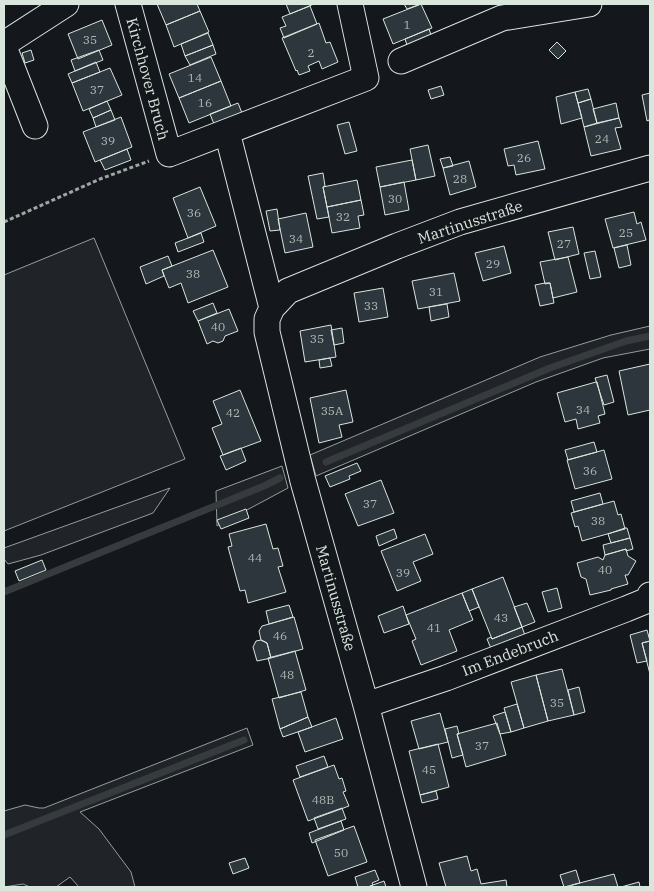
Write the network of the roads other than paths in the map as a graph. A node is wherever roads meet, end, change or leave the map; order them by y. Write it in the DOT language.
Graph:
graph roads {
  1 [pos="66,4"];
  2 [pos="128,4"];
  3 [pos="350,4"];
  4 [pos="589,4"];
  5 [pos="4,45"];
  6 [pos="401,60"];
  7 [pos="35,126"];
  8 [pos="227,132"];
  9 [pos="650,168"];
  10 [pos="272,308"];
  11 [pos="650,595"];
  12 [pos="366,705"];
  13 [pos="414,887"];
  1 -- 5 [label="street"];
  2 -- 8 [label="street, Kirchhover Bruch"];
  3 -- 8 [label="street"];
  4 -- 6 [label="street"];
  5 -- 7 [label="street"];
  8 -- 10 [label="street, Martinusstraße"];
  9 -- 10 [label="street, Martinusstraße"];
  10 -- 12 [label="street, Martinusstraße"];
  11 -- 12 [label="street, Im Endebruch"];
  12 -- 13 [label="street, Martinusstraße"];
}
